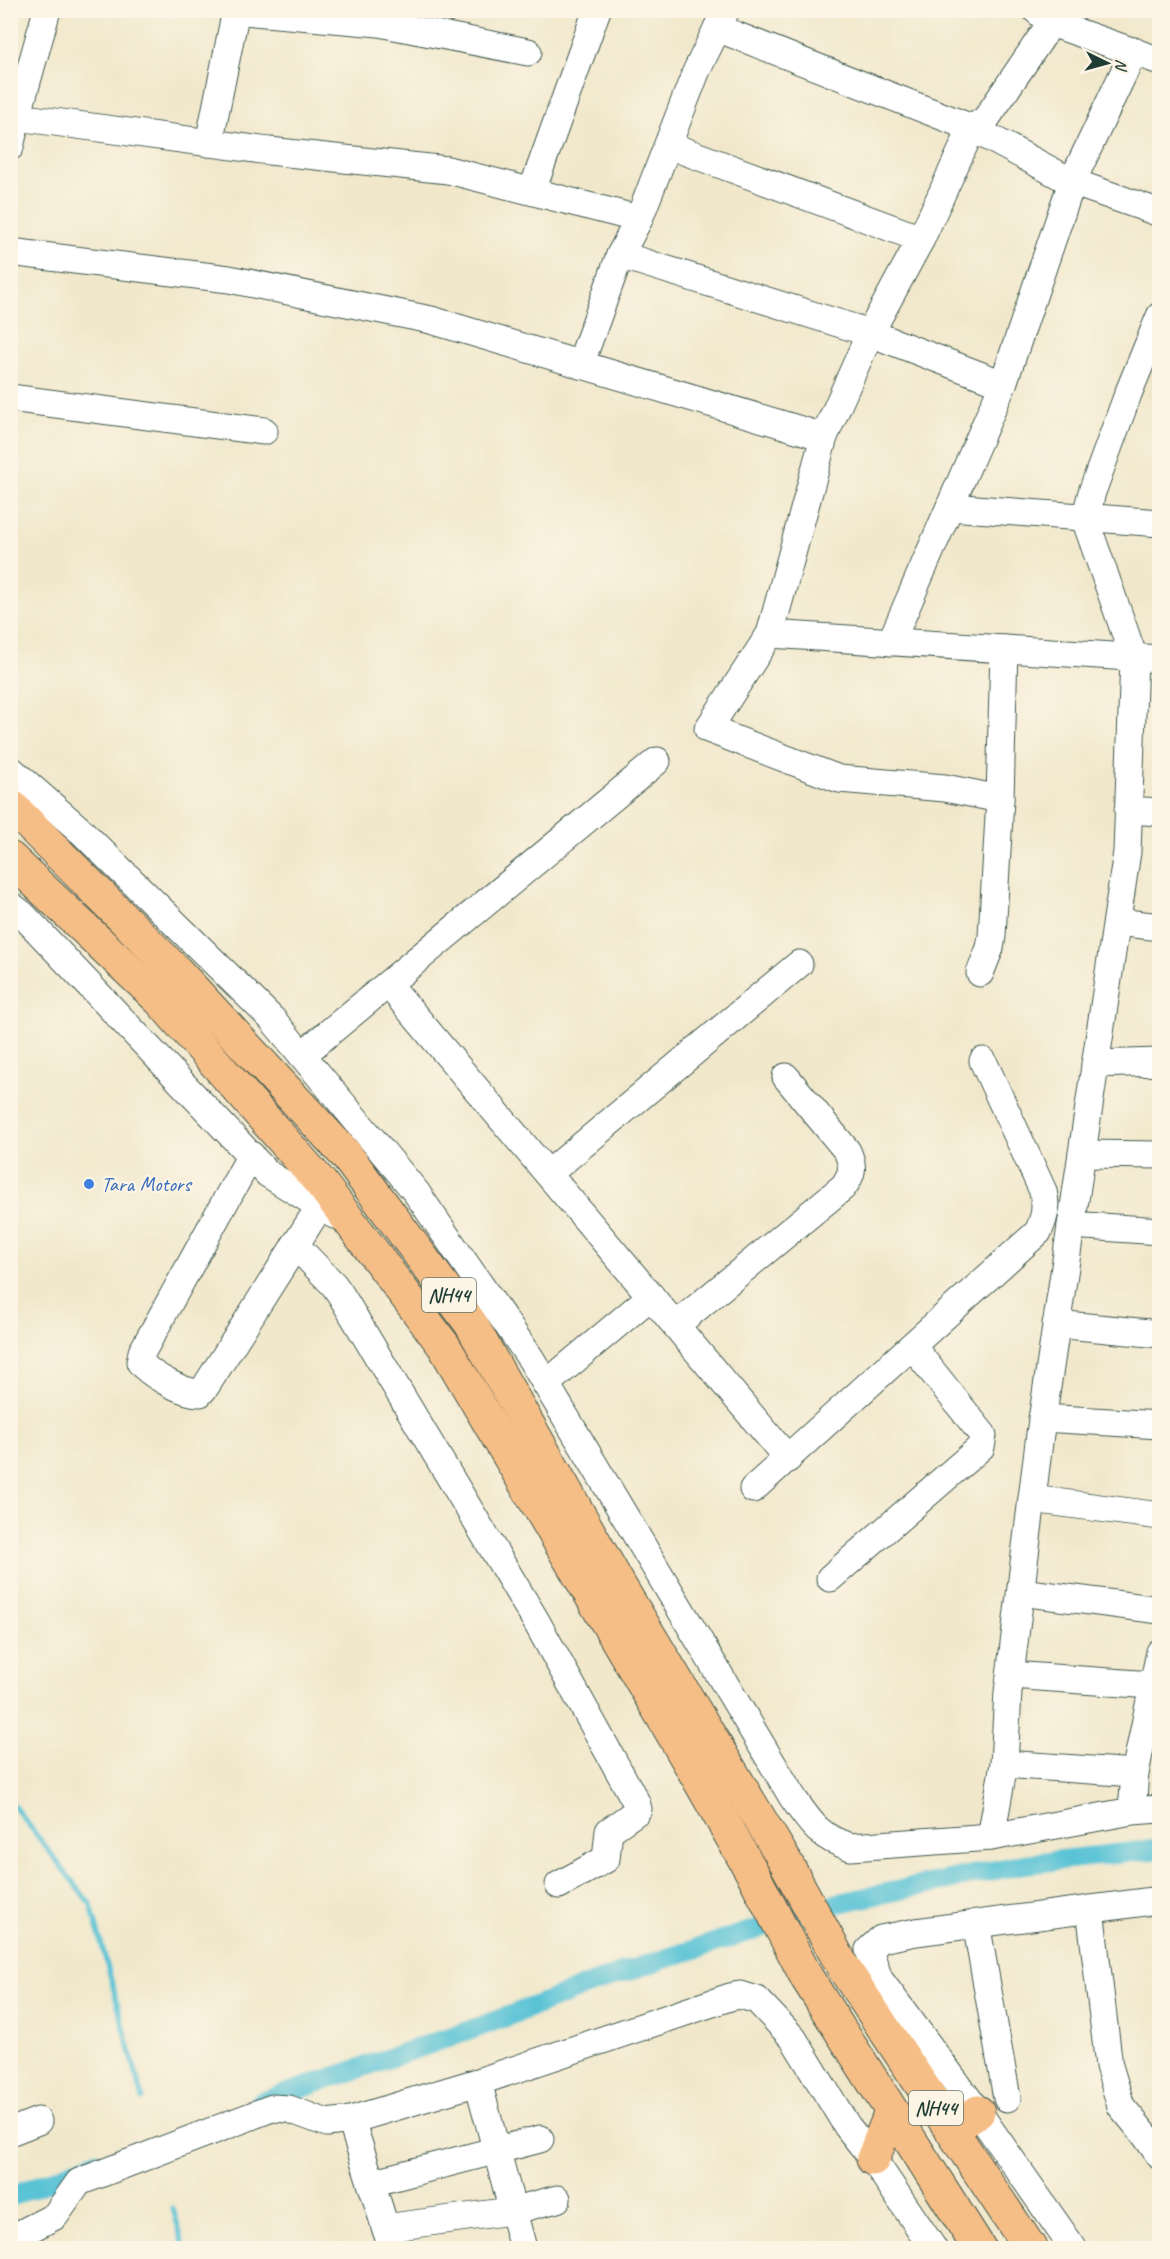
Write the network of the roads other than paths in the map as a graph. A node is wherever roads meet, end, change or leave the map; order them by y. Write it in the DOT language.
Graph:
graph roads {
  1 [pos="47,10"];
  2 [pos="597,10"];
  3 [pos="234,11"];
  4 [pos="1044,17"];
  5 [pos="721,20"];
  6 [pos="1134,51"];
  7 [pos="528,52"];
  8 [pos="1160,61"];
  9 [pos="14,116"];
  10 [pos="972,128"];
  11 [pos="209,143"];
  12 [pos="668,145"];
  13 [pos="10,147"];
  14 [pos="1072,182"];
  15 [pos="532,191"];
  16 [pos="1160,213"];
  17 [pos="639,219"];
  18 [pos="921,239"];
  19 [pos="10,252"];
  20 [pos="620,255"];
  21 [pos="1160,316"];
  22 [pos="870,333"];
  23 [pos="1153,351"];
  24 [pos="580,364"];
  25 [pos="1003,384"];
  26 [pos="10,398"];
  27 [pos="264,431"];
  28 [pos="824,437"];
  29 [pos="950,507"];
  30 [pos="1085,519"];
  31 [pos="1160,523"];
  32 [pos="770,634"];
  33 [pos="891,642"];
  34 [pos="1004,650"];
  35 [pos="1147,659"];
  36 [pos="657,761"];
  37 [pos="10,769"];
  38 [pos="1000,799"];
  39 [pos="10,805"];
  40 [pos="1128,810"];
  41 [pos="1160,812"];
  42 [pos="10,858"];
  43 [pos="10,905"];
  44 [pos="1117,922"];
  45 [pos="1160,927"];
  46 [pos="799,964"];
  47 [pos="980,973"];
  48 [pos="388,984"];
  49 [pos="302,1055"];
  50 [pos="983,1062"];
  51 [pos="1160,1062"];
  52 [pos="1095,1064"];
  53 [pos="786,1077"];
  54 [pos="1082,1154"];
  55 [pos="251,1155"];
  56 [pos="1160,1155"];
  57 [pos="549,1173"];
  58 [pos="320,1206"];
  59 [pos="1071,1225"];
  60 [pos="355,1228"];
  61 [pos="1160,1231"];
  62 [pos="295,1245"];
  63 [pos="651,1296"];
  64 [pos="1056,1324"];
  65 [pos="676,1325"];
  66 [pos="1160,1334"];
  67 [pos="912,1346"];
  68 [pos="546,1384"];
  69 [pos="1042,1418"];
  70 [pos="1160,1425"];
  71 [pos="788,1459"];
  72 [pos="753,1489"];
  73 [pos="1032,1499"];
  74 [pos="1160,1516"];
  75 [pos="830,1578"];
  76 [pos="1021,1592"];
  77 [pos="1160,1610"];
  78 [pos="1160,1652"];
  79 [pos="1011,1675"];
  80 [pos="1156,1687"];
  81 [pos="1004,1764"];
  82 [pos="1135,1773"];
  83 [pos="1160,1809"];
  84 [pos="1132,1811"];
  85 [pos="992,1837"];
  86 [pos="559,1886"];
  87 [pos="1160,1900"];
  88 [pos="1090,1909"];
  89 [pos="976,1923"];
  90 [pos="478,2082"];
  91 [pos="1007,2098"];
  92 [pos="891,2112"];
  93 [pos="978,2112"];
  94 [pos="351,2120"];
  95 [pos="38,2121"];
  96 [pos="951,2130"];
  97 [pos="10,2133"];
  98 [pos="540,2139"];
  99 [pos="495,2151"];
  100 [pos="1160,2156"];
  101 [pos="873,2159"];
  102 [pos="371,2183"];
  103 [pos="557,2199"];
  104 [pos="511,2211"];
  105 [pos="389,2238"];
  106 [pos="10,2239"];
  107 [pos="523,2248"];
  108 [pos="933,2248"];
  109 [pos="979,2248"];
  110 [pos="1030,2248"];
  111 [pos="1073,2248"];
  1 -- 9 [label="street"];
  2 -- 15 [label="street"];
  3 -- 7 [label="street"];
  3 -- 11 [label="street"];
  4 -- 6 [label="street"];
  4 -- 10 [label="street"];
  5 -- 10 [label="street"];
  5 -- 12 [label="street"];
  6 -- 8 [label="street"];
  6 -- 14 [label="street"];
  9 -- 11 [label="street"];
  9 -- 13 [label="street"];
  10 -- 14 [label="street"];
  10 -- 18 [label="street"];
  11 -- 15 [label="street"];
  12 -- 17 [label="street"];
  12 -- 18 [label="street"];
  14 -- 16 [label="street"];
  14 -- 25 [label="street"];
  15 -- 17 [label="street"];
  17 -- 20 [label="street"];
  18 -- 22 [label="street"];
  19 -- 24 [label="street"];
  20 -- 22 [label="street"];
  20 -- 24 [label="street"];
  21 -- 23 [label="street"];
  22 -- 25 [label="street"];
  22 -- 28 [label="street"];
  23 -- 30 [label="street"];
  24 -- 28 [label="street"];
  25 -- 29 [label="street"];
  26 -- 27 [label="street"];
  28 -- 32 [label="street"];
  29 -- 30 [label="street"];
  29 -- 33 [label="street"];
  30 -- 31 [label="street"];
  30 -- 35 [label="street"];
  32 -- 33 [label="street"];
  32 -- 38 [label="street"];
  33 -- 34 [label="street"];
  34 -- 35 [label="street"];
  34 -- 38 [label="street"];
  35 -- 40 [label="street"];
  36 -- 48 [label="street"];
  37 -- 49 [label="street"];
  38 -- 47 [label="street"];
  39 -- 96 [label="highway, NH44"];
  40 -- 41 [label="street"];
  40 -- 44 [label="street"];
  42 -- 60 [label="highway, NH44"];
  43 -- 55 [label="street"];
  44 -- 45 [label="street"];
  44 -- 52 [label="street"];
  46 -- 57 [label="street"];
  48 -- 49 [label="street"];
  48 -- 57 [label="street"];
  49 -- 68 [label="street"];
  50 -- 67 [label="street"];
  51 -- 52 [label="street"];
  52 -- 54 [label="street"];
  53 -- 65 [label="street"];
  54 -- 56 [label="street"];
  54 -- 59 [label="street"];
  55 -- 58 [label="street"];
  55 -- 62 [label="street"];
  57 -- 63 [label="street"];
  58 -- 60 [label="street"];
  58 -- 62 [label="street"];
  59 -- 61 [label="street"];
  59 -- 64 [label="street"];
  60 -- 92 [label="highway, NH44"];
  62 -- 86 [label="street"];
  63 -- 65 [label="street"];
  63 -- 68 [label="street"];
  64 -- 66 [label="street"];
  64 -- 69 [label="street"];
  65 -- 71 [label="street"];
  67 -- 71 [label="street"];
  67 -- 75 [label="street"];
  68 -- 85 [label="street"];
  69 -- 70 [label="street"];
  69 -- 73 [label="street"];
  71 -- 72 [label="street"];
  73 -- 74 [label="street"];
  73 -- 76 [label="street"];
  76 -- 77 [label="street"];
  76 -- 79 [label="street"];
  78 -- 80 [label="street"];
  79 -- 80 [label="street"];
  79 -- 81 [label="street"];
  80 -- 82 [label="street"];
  81 -- 82 [label="street"];
  81 -- 85 [label="street"];
  82 -- 84 [label="street"];
  83 -- 84 [label="street"];
  84 -- 85 [label="street"];
  87 -- 88 [label="street"];
  88 -- 89 [label="street"];
  88 -- 100 [label="street"];
  89 -- 91 [label="street"];
  89 -- 93 [label="street"];
  90 -- 94 [label="street"];
  90 -- 99 [label="street"];
  90 -- 101 [label="street"];
  92 -- 101 [label="highway"];
  92 -- 109 [label="highway, NH44"];
  93 -- 96 [label="highway"];
  93 -- 111 [label="street"];
  94 -- 102 [label="street"];
  94 -- 106 [label="street"];
  95 -- 97 [label="street"];
  96 -- 110 [label="highway, NH44"];
  98 -- 99 [label="street"];
  99 -- 102 [label="street"];
  99 -- 104 [label="street"];
  101 -- 108 [label="street"];
  102 -- 105 [label="street"];
  103 -- 104 [label="street"];
  104 -- 105 [label="street"];
  104 -- 107 [label="street"];
}
